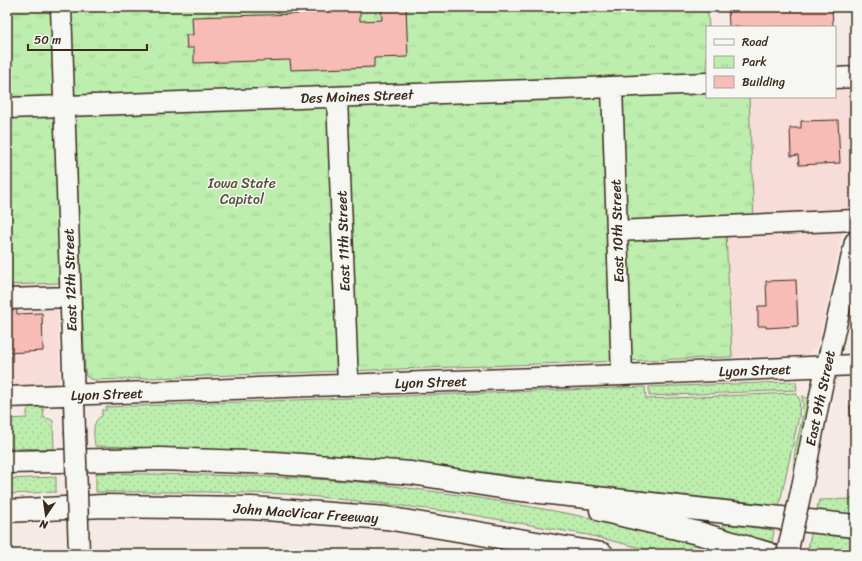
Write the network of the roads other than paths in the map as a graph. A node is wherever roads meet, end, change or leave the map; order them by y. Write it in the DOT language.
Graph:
graph roads {
  1 [pos="60,7"];
  2 [pos="855,77"];
  3 [pos="836,78"];
  4 [pos="706,83"];
  5 [pos="612,87"];
  6 [pos="337,97"];
  7 [pos="64,107"];
  8 [pos="7,108"];
  9 [pos="855,220"];
  10 [pos="617,231"];
  11 [pos="855,242"];
  12 [pos="71,297"];
  13 [pos="7,299"];
  14 [pos="855,365"];
  15 [pos="827,367"];
  16 [pos="622,375"];
  17 [pos="348,386"];
  18 [pos="74,395"];
  19 [pos="7,397"];
  20 [pos="7,462"];
  21 [pos="513,488"];
  22 [pos="7,511"];
  23 [pos="855,526"];
  24 [pos="79,554"];
  25 [pos="602,554"];
  26 [pos="768,554"];
  27 [pos="787,554"];
  1 -- 7 [label="street, East 12th Street"];
  2 -- 3 [label="street"];
  4 -- 5 [label="street, Des Moines Street"];
  5 -- 6 [label="street, Des Moines Street"];
  5 -- 10 [label="street, East 10th Street"];
  6 -- 7 [label="street, Des Moines Street"];
  6 -- 17 [label="street, East 11th Street"];
  7 -- 8 [label="street, Des Moines Street"];
  7 -- 12 [label="street, East 12th Street"];
  9 -- 10 [label="street"];
  10 -- 16 [label="street, East 10th Street"];
  11 -- 15 [label="street, East 9th Street"];
  12 -- 13 [label="street"];
  12 -- 18 [label="street, East 12th Street"];
  14 -- 15 [label="street, Lyon Street"];
  15 -- 16 [label="street, Lyon Street"];
  15 -- 27 [label="street, East 9th Street, bridge"];
  16 -- 17 [label="street, Lyon Street"];
  17 -- 18 [label="street, Lyon Street"];
  18 -- 19 [label="street, Lyon Street"];
  18 -- 24 [label="street, East 12th Street, bridge"];
  20 -- 21 [label="highway"];
  21 -- 23 [label="highway"];
  21 -- 26 [label="highway"];
  22 -- 25 [label="highway, John MacVicar Freeway"];
}
